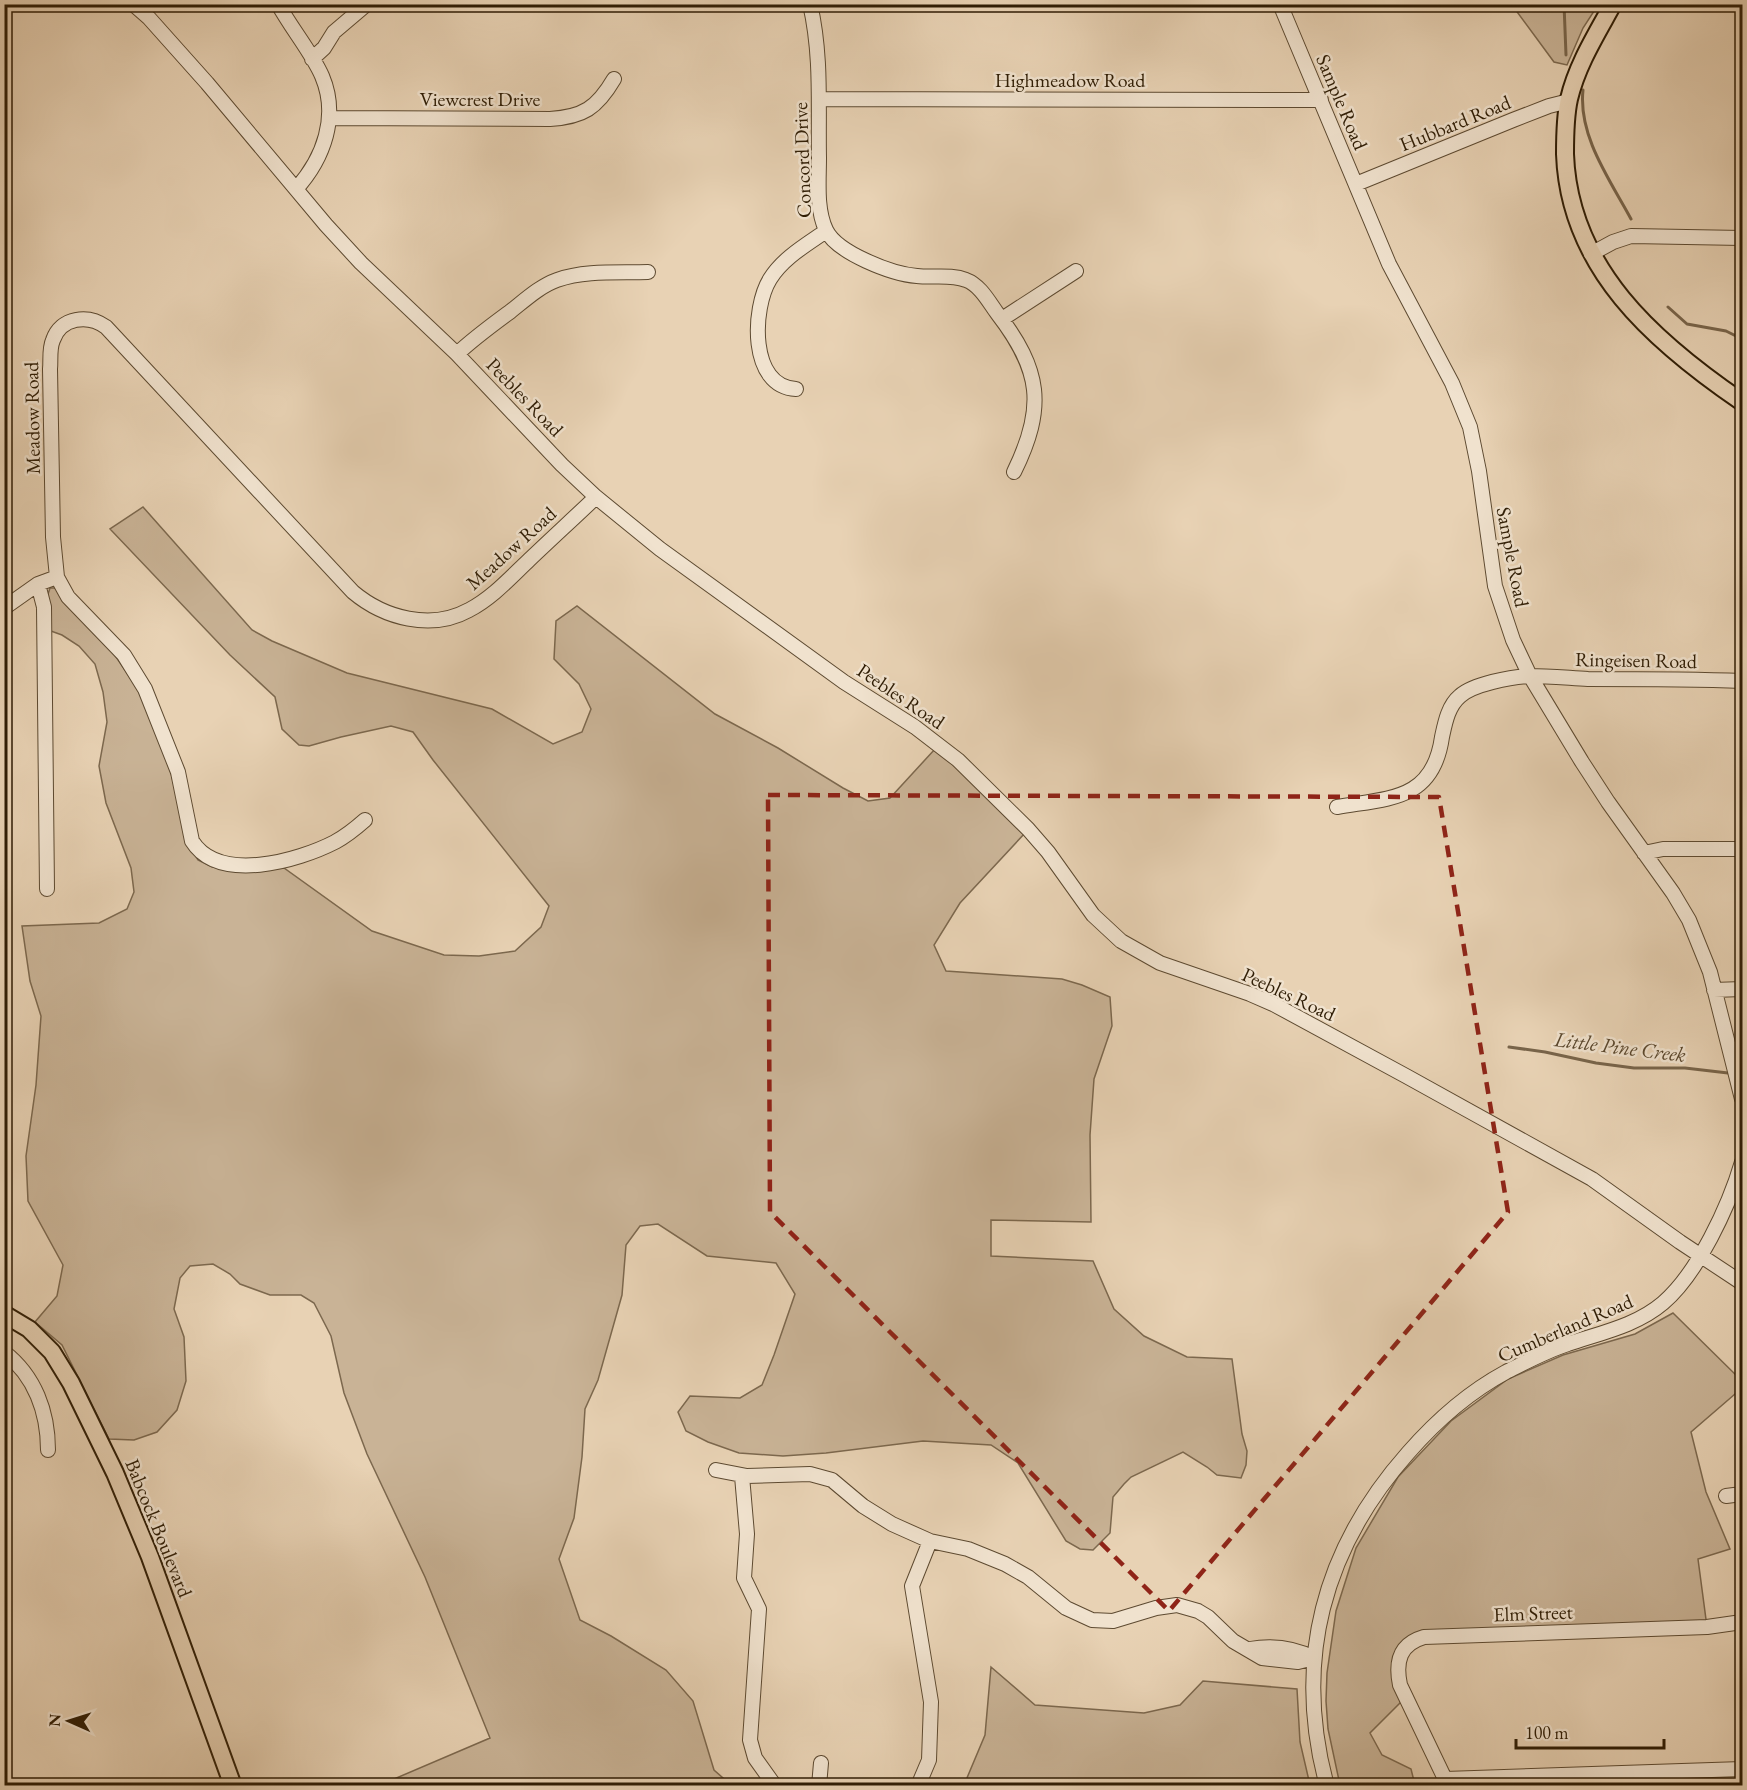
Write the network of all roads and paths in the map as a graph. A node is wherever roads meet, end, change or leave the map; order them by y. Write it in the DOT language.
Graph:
graph roads {
  1 [pos="133,4"];
  2 [pos="278,4"];
  3 [pos="367,4"];
  4 [pos="810,4"];
  5 [pos="1280,4"];
  6 [pos="1613,4"];
  7 [pos="312,59"];
  8 [pos="614,79"];
  9 [pos="819,99"];
  10 [pos="1321,100"];
  11 [pos="1569,101"];
  12 [pos="329,118"];
  13 [pos="1356,184"];
  14 [pos="296,189"];
  15 [pos="826,231"];
  16 [pos="1743,238"];
  17 [pos="1591,254"];
  18 [pos="1076,271"];
  19 [pos="648,272"];
  20 [pos="1002,319"];
  21 [pos="457,354"];
  22 [pos="796,389"];
  23 [pos="1743,402"];
  24 [pos="1014,472"];
  25 [pos="596,497"];
  26 [pos="57,578"];
  27 [pos="38,584"];
  28 [pos="4,608"];
  29 [pos="1530,676"];
  30 [pos="1743,681"];
  31 [pos="1337,807"];
  32 [pos="365,820"];
  33 [pos="1743,849"];
  34 [pos="1644,853"];
  35 [pos="46,889"];
  36 [pos="1743,989"];
  37 [pos="1714,990"];
  38 [pos="1743,1099"];
  39 [pos="1743,1162"];
  40 [pos="1701,1255"];
  41 [pos="1743,1283"];
  42 [pos="4,1314"];
  43 [pos="4,1352"];
  44 [pos="48,1450"];
  45 [pos="716,1470"];
  46 [pos="742,1476"];
  47 [pos="1743,1494"];
  48 [pos="1726,1497"];
  49 [pos="930,1541"];
  50 [pos="1743,1622"];
  51 [pos="1314,1658"];
  52 [pos="821,1763"];
  53 [pos="1743,1769"];
  54 [pos="233,1785"];
  55 [pos="775,1785"];
  56 [pos="819,1785"];
  57 [pos="918,1785"];
  58 [pos="1327,1785"];
  1 -- 14 [label="street, Peebles Road"];
  2 -- 7 [label="street"];
  3 -- 7 [label="street"];
  4 -- 9 [label="street, Concord Drive"];
  5 -- 10 [label="street, Sample Road"];
  6 -- 11 [label="main road"];
  7 -- 12 [label="street"];
  8 -- 12 [label="street, Viewcrest Drive"];
  9 -- 10 [label="street, Highmeadow Road"];
  9 -- 15 [label="street, Concord Drive"];
  10 -- 13 [label="street, Sample Road"];
  11 -- 13 [label="street, Hubbard Road"];
  11 -- 17 [label="main road"];
  12 -- 14 [label="street"];
  13 -- 29 [label="street, Sample Road"];
  14 -- 21 [label="street, Peebles Road"];
  15 -- 20 [label="street, Concord Drive"];
  15 -- 22 [label="street"];
  16 -- 17 [label="street"];
  17 -- 23 [label="main road"];
  18 -- 20 [label="street"];
  19 -- 21 [label="street"];
  20 -- 24 [label="street, Concord Drive"];
  21 -- 25 [label="street, Peebles Road"];
  25 -- 26 [label="street, Meadow Road"];
  25 -- 40 [label="street, Peebles Road"];
  26 -- 27 [label="street"];
  26 -- 32 [label="street, Meadow Road"];
  27 -- 28 [label="street"];
  27 -- 35 [label="street"];
  29 -- 30 [label="street, Ringeisen Road"];
  29 -- 31 [label="street, Ringeisen Road"];
  29 -- 34 [label="street, Sample Road"];
  33 -- 34 [label="street"];
  34 -- 37 [label="street, Sample Road"];
  36 -- 37 [label="street"];
  37 -- 38 [label="street, Sample Road"];
  39 -- 40 [label="street"];
  40 -- 41 [label="street, Peebles Road"];
  40 -- 51 [label="street, Cumberland Road"];
  42 -- 54 [label="main road, Babcock Boulevard"];
  43 -- 44 [label="street"];
  45 -- 46 [label="street"];
  46 -- 49 [label="street"];
  46 -- 55 [label="street"];
  47 -- 48 [label="street"];
  49 -- 51 [label="street"];
  49 -- 57 [label="street"];
  50 -- 53 [label="street, Elm Street"];
  51 -- 58 [label="street, Cumberland Road"];
  52 -- 56 [label="street"];
}
